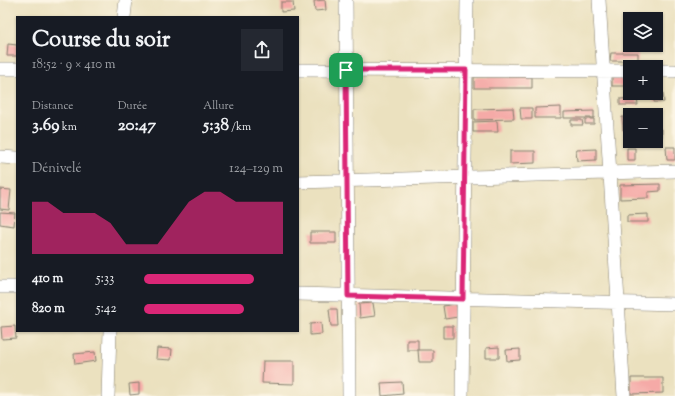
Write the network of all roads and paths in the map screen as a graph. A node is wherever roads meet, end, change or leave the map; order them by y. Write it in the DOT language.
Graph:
graph roads {
  1 [pos="126,0"];
  2 [pos="346,0"];
  3 [pos="467,0"];
  4 [pos="599,0"];
  5 [pos="124,16"];
  6 [pos="0,68"];
  7 [pos="16,69"];
  8 [pos="299,70"];
  9 [pos="346,70"];
  10 [pos="466,70"];
  11 [pos="603,71"];
  12 [pos="623,71"];
  13 [pos="663,71"];
  14 [pos="675,71"];
  15 [pos="0,157"];
  16 [pos="16,158"];
  17 [pos="675,171"];
  18 [pos="609,173"];
  19 [pos="465,177"];
  20 [pos="347,180"];
  21 [pos="299,182"];
  22 [pos="0,286"];
  23 [pos="16,287"];
  24 [pos="299,294"];
  25 [pos="348,296"];
  26 [pos="463,299"];
  27 [pos="618,303"];
  28 [pos="675,304"];
  29 [pos="110,332"];
  30 [pos="108,396"];
  31 [pos="349,396"];
  32 [pos="462,396"];
  33 [pos="624,396"];
  1 -- 5 [label="street"];
  2 -- 9 [label="street"];
  3 -- 10 [label="street"];
  4 -- 11 [label="street"];
  6 -- 7 [label="street"];
  8 -- 9 [label="street"];
  9 -- 10 [label="street"];
  9 -- 20 [label="street"];
  10 -- 11 [label="street"];
  10 -- 19 [label="street"];
  11 -- 12 [label="street"];
  11 -- 18 [label="street"];
  13 -- 14 [label="street"];
  15 -- 16 [label="street"];
  17 -- 18 [label="street"];
  18 -- 19 [label="street"];
  18 -- 27 [label="street"];
  19 -- 20 [label="street"];
  19 -- 26 [label="street"];
  20 -- 21 [label="street"];
  20 -- 25 [label="street"];
  22 -- 23 [label="street"];
  24 -- 25 [label="street"];
  25 -- 26 [label="street"];
  25 -- 31 [label="street"];
  26 -- 27 [label="street"];
  26 -- 32 [label="street"];
  27 -- 28 [label="street"];
  27 -- 33 [label="street"];
  29 -- 30 [label="street"];
}
